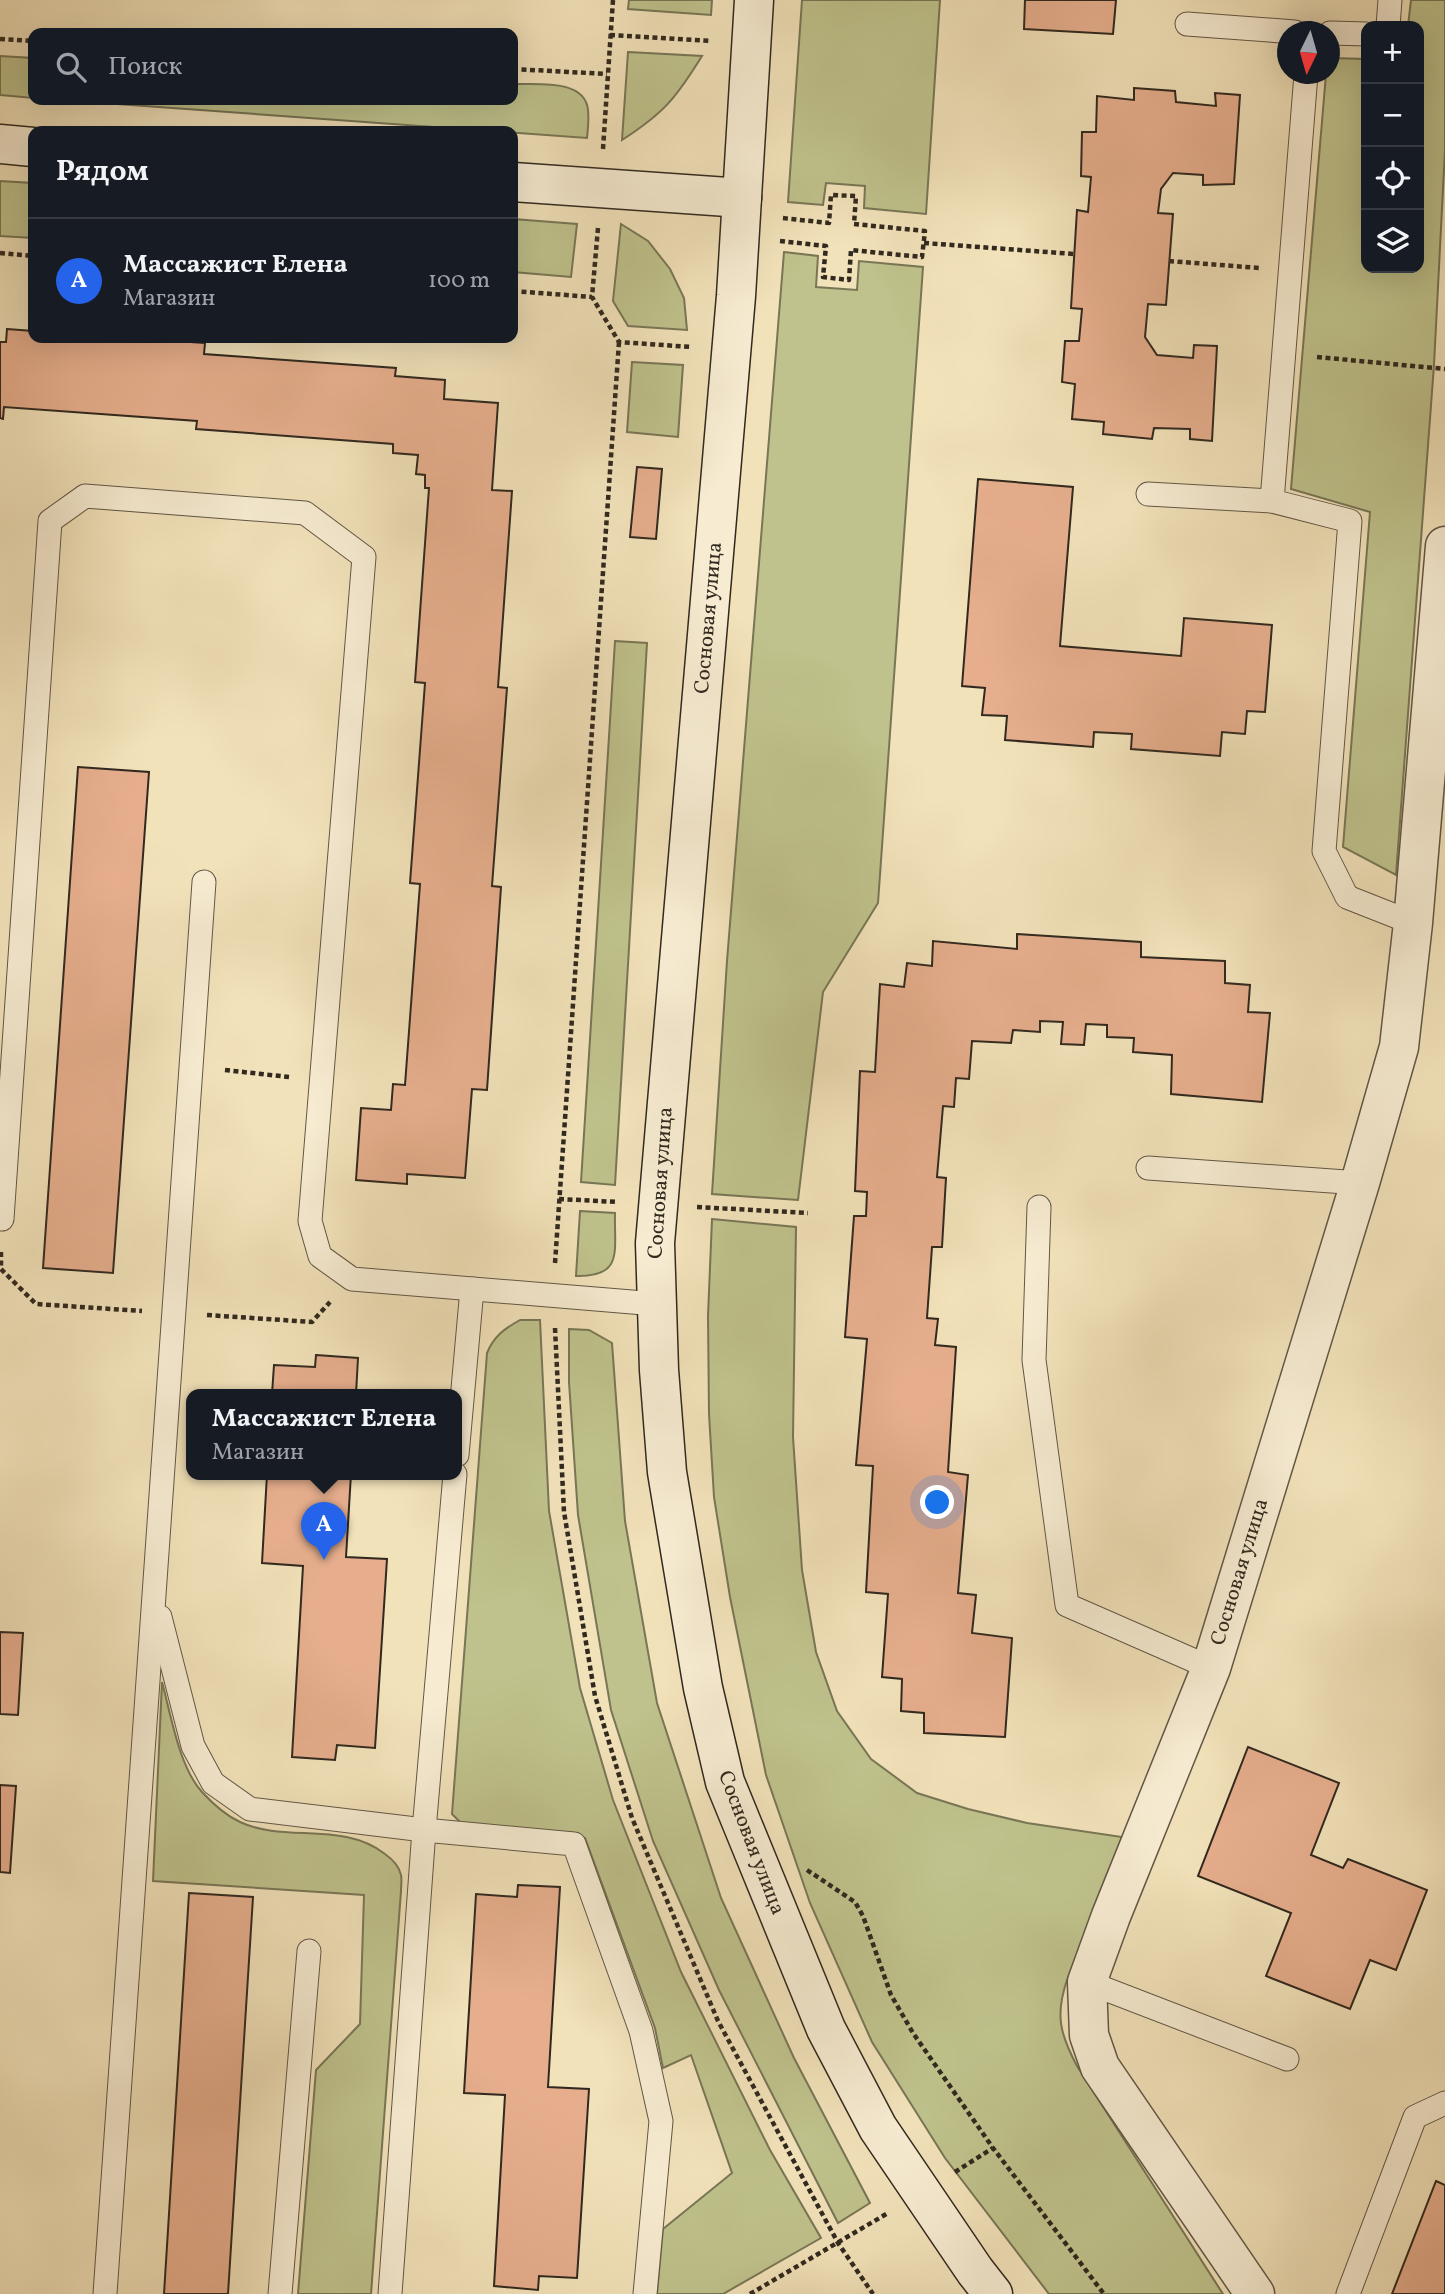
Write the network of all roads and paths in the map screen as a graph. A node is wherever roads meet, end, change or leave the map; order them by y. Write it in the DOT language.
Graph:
graph roads {
  1 [pos="754,0"];
  2 [pos="1390,0"];
  3 [pos="1388,21"];
  4 [pos="1187,24"];
  5 [pos="1277,31"];
  6 [pos="1340,33"];
  7 [pos="1361,34"];
  8 [pos="0,39"];
  9 [pos="28,41"];
  10 [pos="518,69"];
  11 [pos="607,74"];
  12 [pos="1305,84"];
  13 [pos="0,144"];
  14 [pos="28,147"];
  15 [pos="518,182"];
  16 [pos="741,198"];
  17 [pos="782,217"];
  18 [pos="779,241"];
  19 [pos="924,243"];
  20 [pos="0,253"];
  21 [pos="1074,254"];
  22 [pos="28,256"];
  23 [pos="1169,261"];
  24 [pos="1290,270"];
  25 [pos="518,291"];
  26 [pos="592,297"];
  27 [pos="619,342"];
  28 [pos="1284,354"];
  29 [pos="1445,369"];
  30 [pos="1147,494"];
  31 [pos="1272,501"];
  32 [pos="1445,546"];
  33 [pos="204,882"];
  34 [pos="1413,923"];
  35 [pos="192,1067"];
  36 [pos="321,1080"];
  37 [pos="1148,1168"];
  38 [pos="1360,1183"];
  39 [pos="712,1207"];
  40 [pos="1040,1207"];
  41 [pos="808,1213"];
  42 [pos="0,1219"];
  43 [pos="472,1289"];
  44 [pos="553,1294"];
  45 [pos="656,1304"];
  46 [pos="462,1400"];
  47 [pos="454,1480"];
  48 [pos="155,1599"];
  49 [pos="1211,1668"];
  50 [pos="424,1830"];
  51 [pos="796,1863"];
  52 [pos="309,1951"];
  53 [pos="1087,1982"];
  54 [pos="1287,2059"];
  55 [pos="1445,2103"];
  56 [pos="993,2148"];
  57 [pos="922,2194"];
  58 [pos="838,2243"];
  59 [pos="105,2294"];
  60 [pos="280,2294"];
  61 [pos="390,2294"];
  62 [pos="645,2294"];
  63 [pos="750,2294"];
  64 [pos="873,2294"];
  65 [pos="993,2294"];
  66 [pos="1104,2294"];
  67 [pos="1255,2294"];
  68 [pos="1348,2294"];
  1 -- 16 [label="street, Сосновая улица"];
  2 -- 3 [label="lane"];
  4 -- 5 [label="lane"];
  6 -- 7 [label="lane"];
  8 -- 9 [label="path"];
  10 -- 11 [label="path"];
  12 -- 24 [label="lane"];
  13 -- 14 [label="street"];
  15 -- 16 [label="street"];
  16 -- 45 [label="street, Сосновая улица"];
  17 -- 19 [label="path"];
  18 -- 19 [label="path"];
  19 -- 21 [label="path"];
  20 -- 22 [label="path"];
  23 -- 24 [label="path"];
  24 -- 28 [label="lane"];
  25 -- 26 [label="path"];
  27 -- 44 [label="path"];
  28 -- 29 [label="path"];
  28 -- 31 [label="lane"];
  30 -- 31 [label="lane"];
  31 -- 34 [label="lane"];
  32 -- 34 [label="street, Сосновая улица"];
  33 -- 35 [label="lane"];
  34 -- 38 [label="street, Сосновая улица"];
  35 -- 36 [label="path"];
  35 -- 48 [label="lane"];
  36 -- 42 [label="lane"];
  36 -- 43 [label="lane"];
  37 -- 38 [label="lane"];
  38 -- 49 [label="street, Сосновая улица"];
  39 -- 41 [label="path"];
  40 -- 49 [label="lane"];
  43 -- 44 [label="lane"];
  43 -- 46 [label="lane"];
  44 -- 45 [label="lane"];
  44 -- 58 [label="path"];
  45 -- 57 [label="street, Сосновая улица"];
  47 -- 50 [label="lane"];
  48 -- 50 [label="lane"];
  48 -- 59 [label="lane"];
  49 -- 53 [label="street, Сосновая улица"];
  50 -- 61 [label="lane"];
  50 -- 62 [label="lane"];
  51 -- 56 [label="path"];
  52 -- 60 [label="lane"];
  53 -- 54 [label="lane"];
  53 -- 67 [label="street, Сосновая улица"];
  55 -- 68 [label="lane"];
  56 -- 57 [label="path"];
  56 -- 66 [label="path"];
  57 -- 58 [label="path"];
  57 -- 65 [label="street, Сосновая улица"];
  58 -- 63 [label="path"];
  58 -- 64 [label="path"];
}
